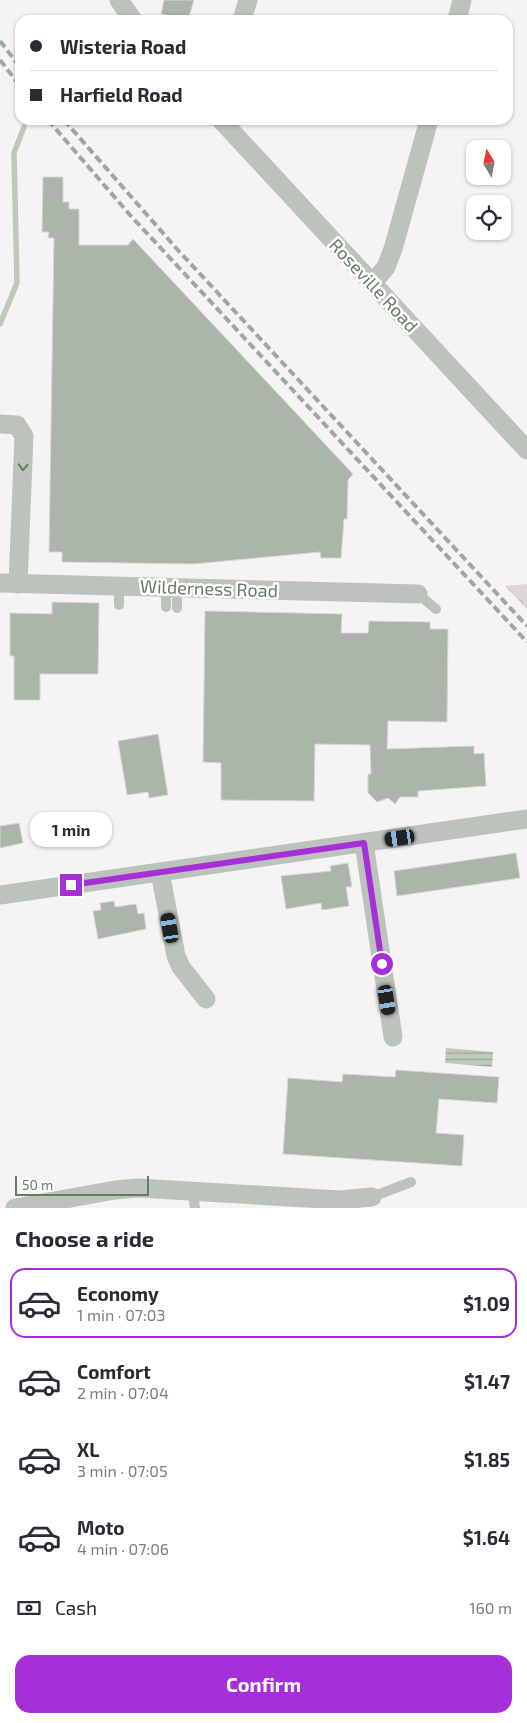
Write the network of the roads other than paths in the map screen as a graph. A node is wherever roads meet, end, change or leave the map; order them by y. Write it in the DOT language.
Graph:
graph roads {
  1 [pos="119,0"];
  2 [pos="248,0"];
  3 [pos="462,0"];
  4 [pos="130,15"];
  5 [pos="244,15"];
  6 [pos="458,15"];
  7 [pos="226,125"];
  8 [pos="428,125"];
  9 [pos="373,282"];
  10 [pos="6,424"];
  11 [pos="527,450"];
  12 [pos="9,584"];
  13 [pos="118,586"];
  14 [pos="172,586"];
  15 [pos="418,594"];
  16 [pos="119,606"];
  17 [pos="166,608"];
  18 [pos="177,608"];
  19 [pos="436,609"];
  20 [pos="527,820"];
  21 [pos="364,843"];
  22 [pos="160,872"];
  23 [pos="0,894"];
  24 [pos="206,999"];
  25 [pos="393,1037"];
  26 [pos="411,1182"];
  27 [pos="372,1197"];
  28 [pos="194,1200"];
  29 [pos="15,1208"];
  1 -- 4 [label="street"];
  2 -- 5 [label="street"];
  3 -- 6 [label="street"];
  7 -- 9 [label="street, Roseville Road"];
  8 -- 9 [label="street"];
  9 -- 11 [label="street, Roseville Road"];
  10 -- 12 [label="street, one-way"];
  12 -- 13 [label="street, Wilderness Road"];
  13 -- 14 [label="street, Wilderness Road"];
  13 -- 16 [label="lane"];
  14 -- 15 [label="street, Wilderness Road"];
  14 -- 17 [label="lane"];
  14 -- 18 [label="lane"];
  15 -- 19 [label="lane"];
  20 -- 21 [label="street"];
  21 -- 22 [label="street"];
  21 -- 25 [label="street"];
  22 -- 23 [label="street"];
  22 -- 24 [label="street"];
  26 -- 27 [label="lane"];
  27 -- 28 [label="street"];
  28 -- 29 [label="street"];
}
